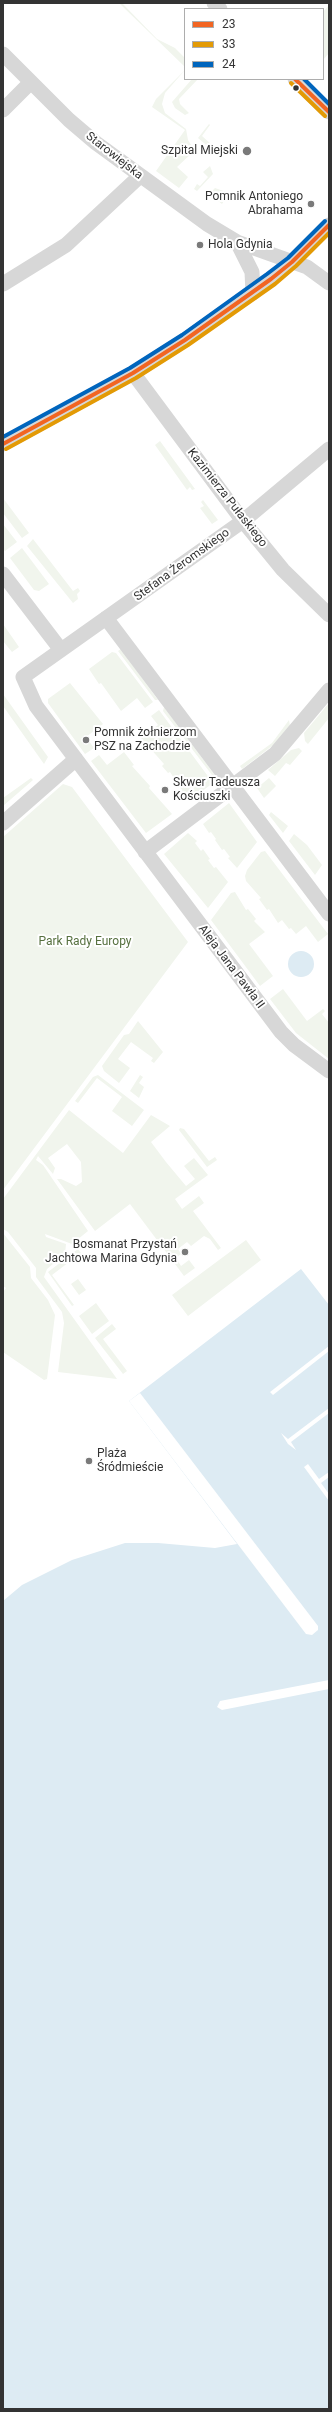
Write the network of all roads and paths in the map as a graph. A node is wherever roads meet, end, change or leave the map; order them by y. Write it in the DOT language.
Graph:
graph roads {
  1 [pos="3,54"];
  2 [pos="296,80"];
  3 [pos="31,82"];
  4 [pos="3,110"];
  5 [pos="329,112"];
  6 [pos="140,176"];
  7 [pos="329,225"];
  8 [pos="237,242"];
  9 [pos="292,262"];
  10 [pos="329,283"];
  11 [pos="3,284"];
  12 [pos="253,294"];
  13 [pos="133,373"];
  14 [pos="3,444"];
  15 [pos="329,448"];
  16 [pos="243,521"];
  17 [pos="3,574"];
  18 [pos="329,615"];
  19 [pos="106,618"];
  20 [pos="61,650"];
  21 [pos="329,690"];
  22 [pos="76,759"];
  23 [pos="232,786"];
  24 [pos="3,823"];
  25 [pos="145,852"];
  26 [pos="329,914"];
  27 [pos="329,1071"];
  1 -- 3 [label="street, Starowiejska"];
  2 -- 5 [label="street"];
  3 -- 4 [label="street"];
  3 -- 6 [label="street, Starowiejska"];
  6 -- 8 [label="street, Starowiejska"];
  6 -- 11 [label="street"];
  7 -- 9 [label="street"];
  8 -- 9 [label="street, Starowiejska"];
  8 -- 12 [label="street"];
  9 -- 10 [label="street, Starowiejska"];
  9 -- 12 [label="street"];
  12 -- 13 [label="street"];
  13 -- 14 [label="street"];
  13 -- 16 [label="street, Kazimierza Pułaskiego"];
  15 -- 16 [label="street, Stefana Żeromskiego"];
  16 -- 18 [label="street, Kazimierza Pułaskiego"];
  16 -- 19 [label="street, Stefana Żeromskiego"];
  17 -- 20 [label="street"];
  19 -- 20 [label="street"];
  19 -- 23 [label="street"];
  20 -- 22 [label="street"];
  21 -- 23 [label="street"];
  22 -- 24 [label="street"];
  22 -- 25 [label="street"];
  23 -- 25 [label="street"];
  23 -- 26 [label="street"];
  25 -- 27 [label="street, Aleja Jana Pawła II"];
}
